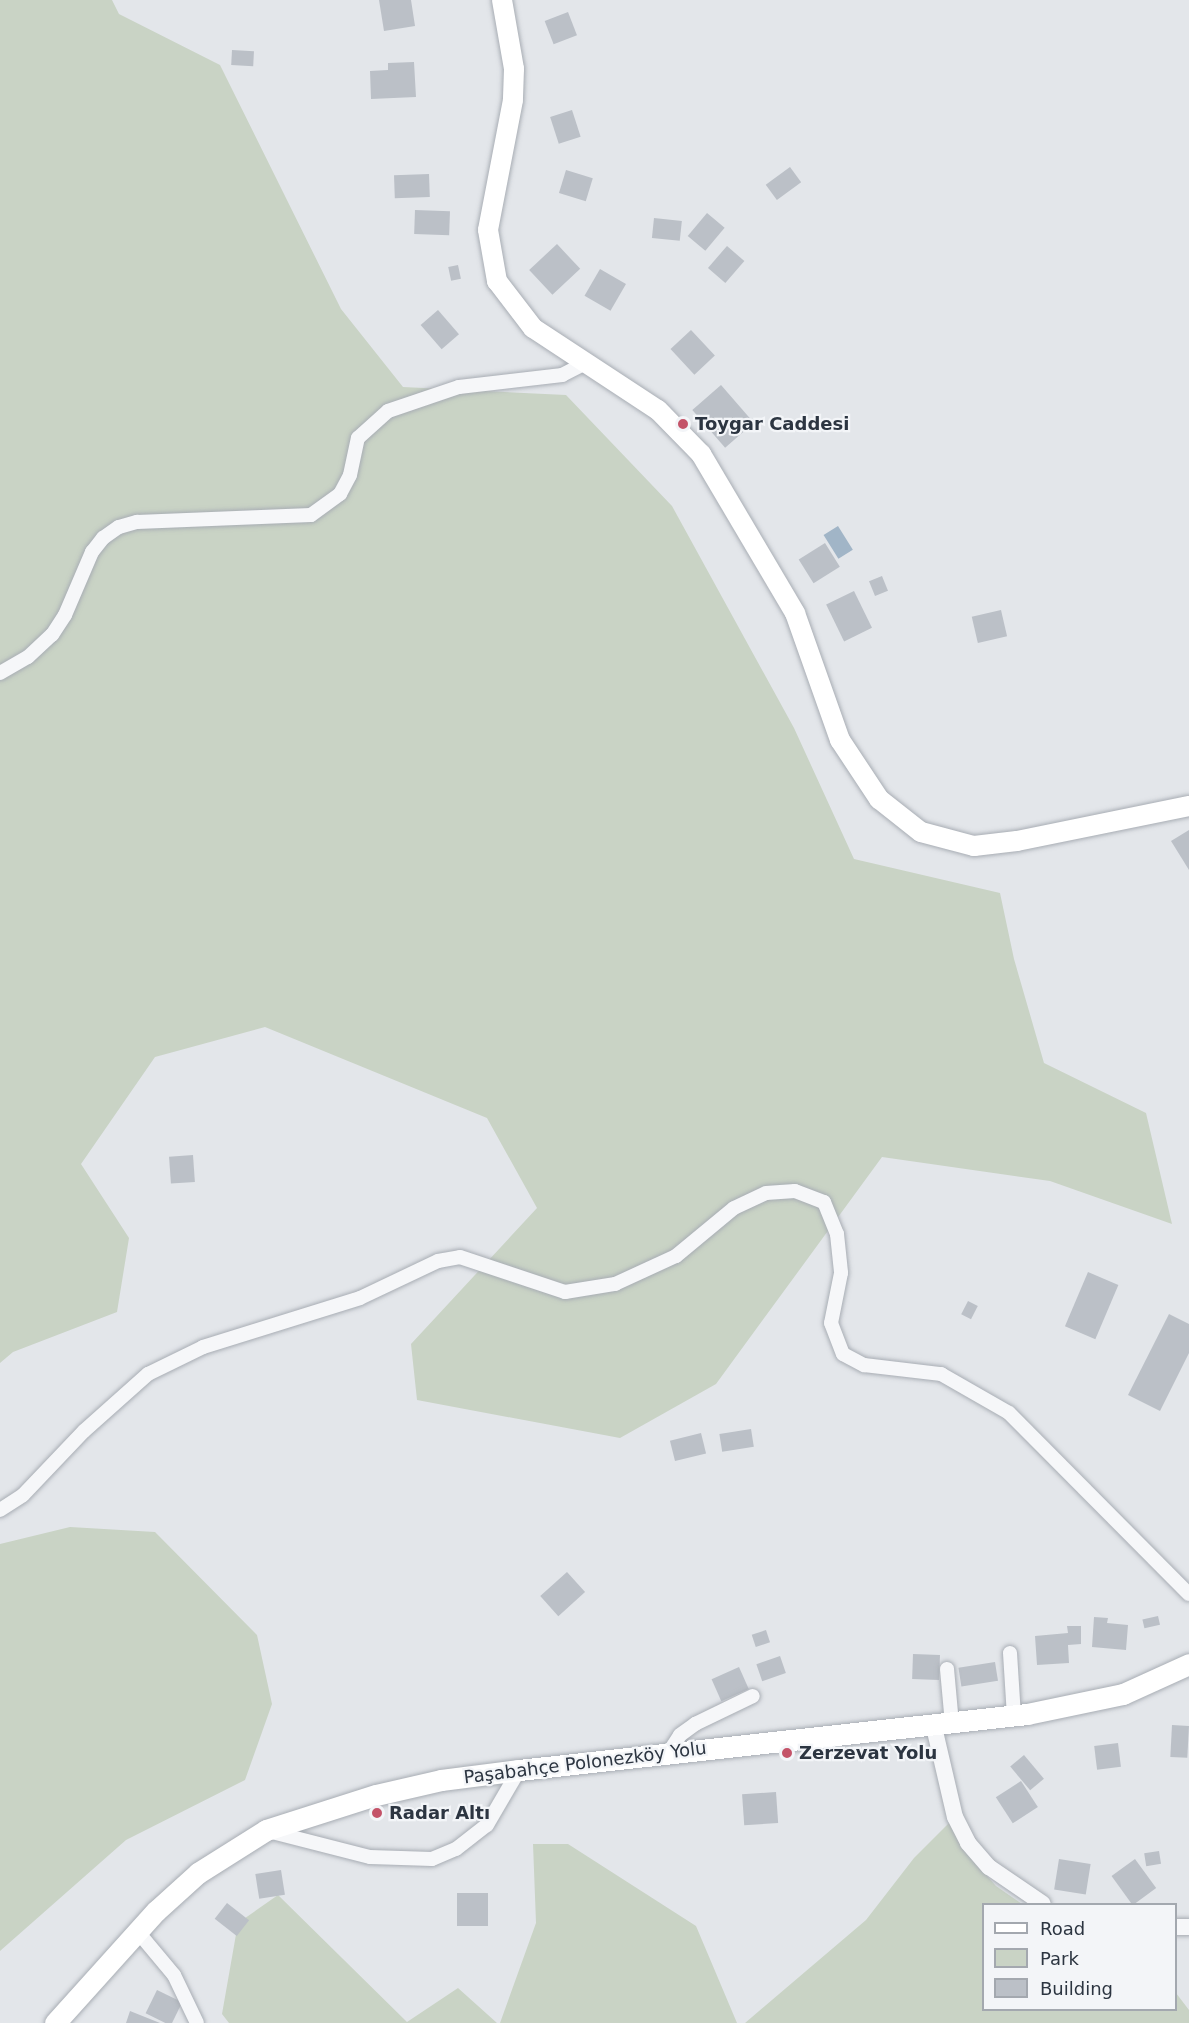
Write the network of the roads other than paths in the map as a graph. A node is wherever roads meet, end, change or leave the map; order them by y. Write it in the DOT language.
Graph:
graph roads {
  1 [pos="502,0"];
  2 [pos="586,363"];
  3 [pos="0,673"];
  4 [pos="1189,806"];
  5 [pos="0,1510"];
  6 [pos="1189,1594"];
  7 [pos="1010,1653"];
  8 [pos="1189,1664"];
  9 [pos="947,1669"];
  10 [pos="753,1696"];
  11 [pos="1014,1716"];
  12 [pos="943,1725"];
  13 [pos="669,1752"];
  14 [pos="519,1770"];
  15 [pos="266,1830"];
  16 [pos="1040,1903"];
  17 [pos="138,1932"];
  18 [pos="55,2023"];
  19 [pos="197,2023"];
  1 -- 2 [label="main road"];
  2 -- 3 [label="street"];
  2 -- 4 [label="main road"];
  5 -- 6 [label="street"];
  7 -- 11 [label="street"];
  8 -- 11 [label="main road, Paşabahçe Polonezköy Yolu"];
  9 -- 12 [label="street"];
  10 -- 13 [label="street"];
  11 -- 12 [label="main road, Paşabahçe Polonezköy Yolu"];
  12 -- 13 [label="main road, Paşabahçe Polonezköy Yolu"];
  12 -- 16 [label="street"];
  13 -- 14 [label="main road, Paşabahçe Polonezköy Yolu"];
  14 -- 15 [label="main road, Paşabahçe Polonezköy Yolu"];
  14 -- 15 [label="street"];
  15 -- 17 [label="main road, Paşabahçe Polonezköy Yolu"];
  17 -- 18 [label="main road, Paşabahçe Polonezköy Yolu"];
  17 -- 19 [label="street"];
}
